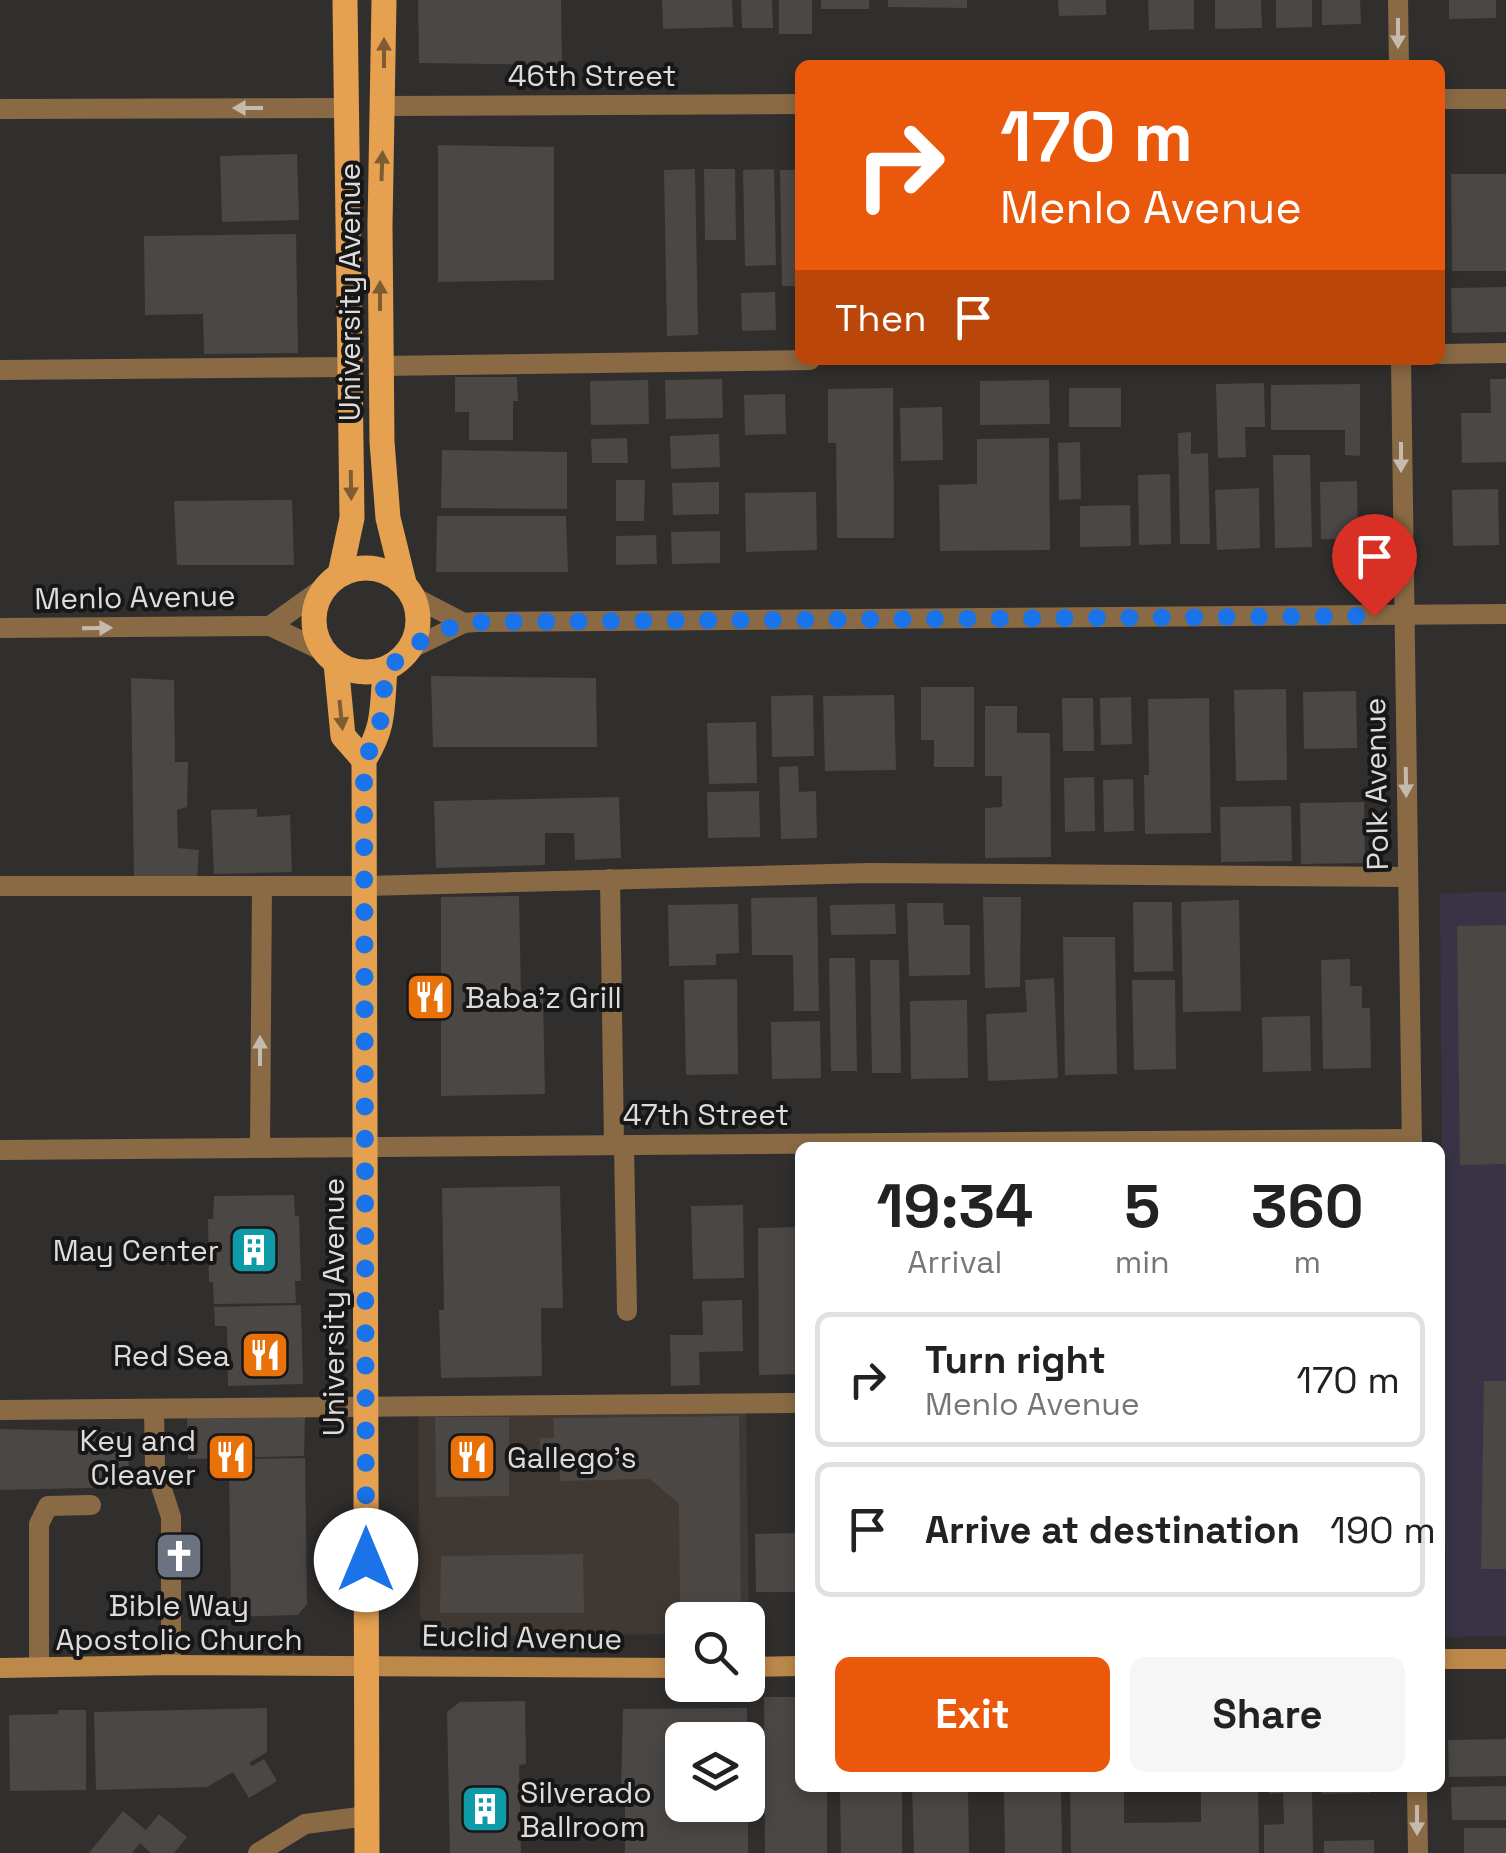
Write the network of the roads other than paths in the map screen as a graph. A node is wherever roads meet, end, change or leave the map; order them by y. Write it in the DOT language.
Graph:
graph roads {
  1 [pos="345,0"];
  2 [pos="384,0"];
  3 [pos="1398,0"];
  4 [pos="1398,60"];
  5 [pos="1445,99"];
  6 [pos="1506,99"];
  7 [pos="795,104"];
  8 [pos="384,106"];
  9 [pos="346,108"];
  10 [pos="0,109"];
  11 [pos="1506,353"];
  12 [pos="1445,354"];
  13 [pos="795,360"];
  14 [pos="1401,365"];
  15 [pos="380,366"];
  16 [pos="349,367"];
  17 [pos="0,370"];
  18 [pos="333,580"];
  19 [pos="409,590"];
  20 [pos="1506,614"];
  21 [pos="1403,615"];
  22 [pos="464,623"];
  23 [pos="270,626"];
  24 [pos="0,628"];
  25 [pos="412,648"];
  26 [pos="329,657"];
  27 [pos="385,669"];
  28 [pos="364,760"];
  29 [pos="1407,877"];
  30 [pos="610,878"];
  31 [pos="0,886"];
  32 [pos="262,886"];
  33 [pos="365,886"];
  34 [pos="1412,1142"];
  35 [pos="619,1145"];
  36 [pos="795,1145"];
  37 [pos="365,1147"];
  38 [pos="260,1148"];
  39 [pos="0,1150"];
  40 [pos="626,1311"];
  41 [pos="795,1403"];
  42 [pos="366,1407"];
  43 [pos="154,1409"];
  44 [pos="0,1410"];
  45 [pos="91,1505"];
  46 [pos="1506,1658"];
  47 [pos="1445,1659"];
  48 [pos="171,1664"];
  49 [pos="366,1665"];
  50 [pos="795,1666"];
  51 [pos="39,1667"];
  52 [pos="765,1667"];
  53 [pos="0,1668"];
  54 [pos="665,1668"];
  55 [pos="1417,1792"];
  56 [pos="367,1816"];
  57 [pos="258,1853"];
  58 [pos="367,1853"];
  59 [pos="1418,1853"];
  1 -- 9 [label="main road, University Avenue"];
  8 -- 2 [label="main road, University Avenue, one-way"];
  3 -- 4 [label="street, one-way"];
  5 -- 6 [label="street"];
  7 -- 8 [label="street, 46th Street"];
  15 -- 8 [label="main road, University Avenue, one-way"];
  9 -- 10 [label="street, one-way"];
  9 -- 16 [label="main road, University Avenue"];
  11 -- 12 [label="street"];
  13 -- 15 [label="street"];
  14 -- 21 [label="street, Polk Avenue, one-way"];
  15 -- 19 [label="main road, University Avenue"];
  16 -- 17 [label="street"];
  16 -- 18 [label="main road, University Avenue, one-way"];
  18 -- 19 [label="main road"];
  18 -- 23 [label="street, Menlo Avenue"];
  18 -- 26 [label="main road"];
  19 -- 22 [label="street"];
  19 -- 25 [label="main road"];
  20 -- 21 [label="street"];
  21 -- 22 [label="street"];
  21 -- 29 [label="street, Polk Avenue, one-way"];
  22 -- 25 [label="street"];
  24 -- 23 [label="street, Menlo Avenue, one-way"];
  23 -- 26 [label="street, Menlo Avenue"];
  25 -- 27 [label="main road"];
  26 -- 27 [label="main road"];
  26 -- 28 [label="main road, University Avenue, one-way"];
  27 -- 28 [label="main road, University Avenue"];
  28 -- 33 [label="main road, University Avenue"];
  29 -- 30 [label="street"];
  29 -- 34 [label="street, Polk Avenue"];
  30 -- 33 [label="street"];
  30 -- 35 [label="street"];
  31 -- 32 [label="street"];
  32 -- 33 [label="street"];
  38 -- 32 [label="street, one-way"];
  33 -- 37 [label="main road, University Avenue"];
  35 -- 36 [label="street, 47th Street"];
  35 -- 37 [label="street, 47th Street"];
  35 -- 40 [label="street"];
  37 -- 38 [label="street, 47th Street"];
  37 -- 42 [label="main road, University Avenue"];
  38 -- 39 [label="street, 47th Street"];
  41 -- 42 [label="street"];
  42 -- 43 [label="street"];
  42 -- 49 [label="main road, University Avenue"];
  43 -- 44 [label="street"];
  43 -- 48 [label="street"];
  45 -- 51 [label="street"];
  46 -- 47 [label="main road"];
  48 -- 49 [label="main road, Euclid Avenue"];
  48 -- 51 [label="main road, Euclid Avenue"];
  49 -- 54 [label="main road, Euclid Avenue"];
  49 -- 56 [label="main road, University Avenue"];
  50 -- 52 [label="main road"];
  51 -- 53 [label="main road, Euclid Avenue"];
  55 -- 59 [label="street, one-way"];
  56 -- 57 [label="street"];
  56 -- 58 [label="main road, University Avenue"];
}
